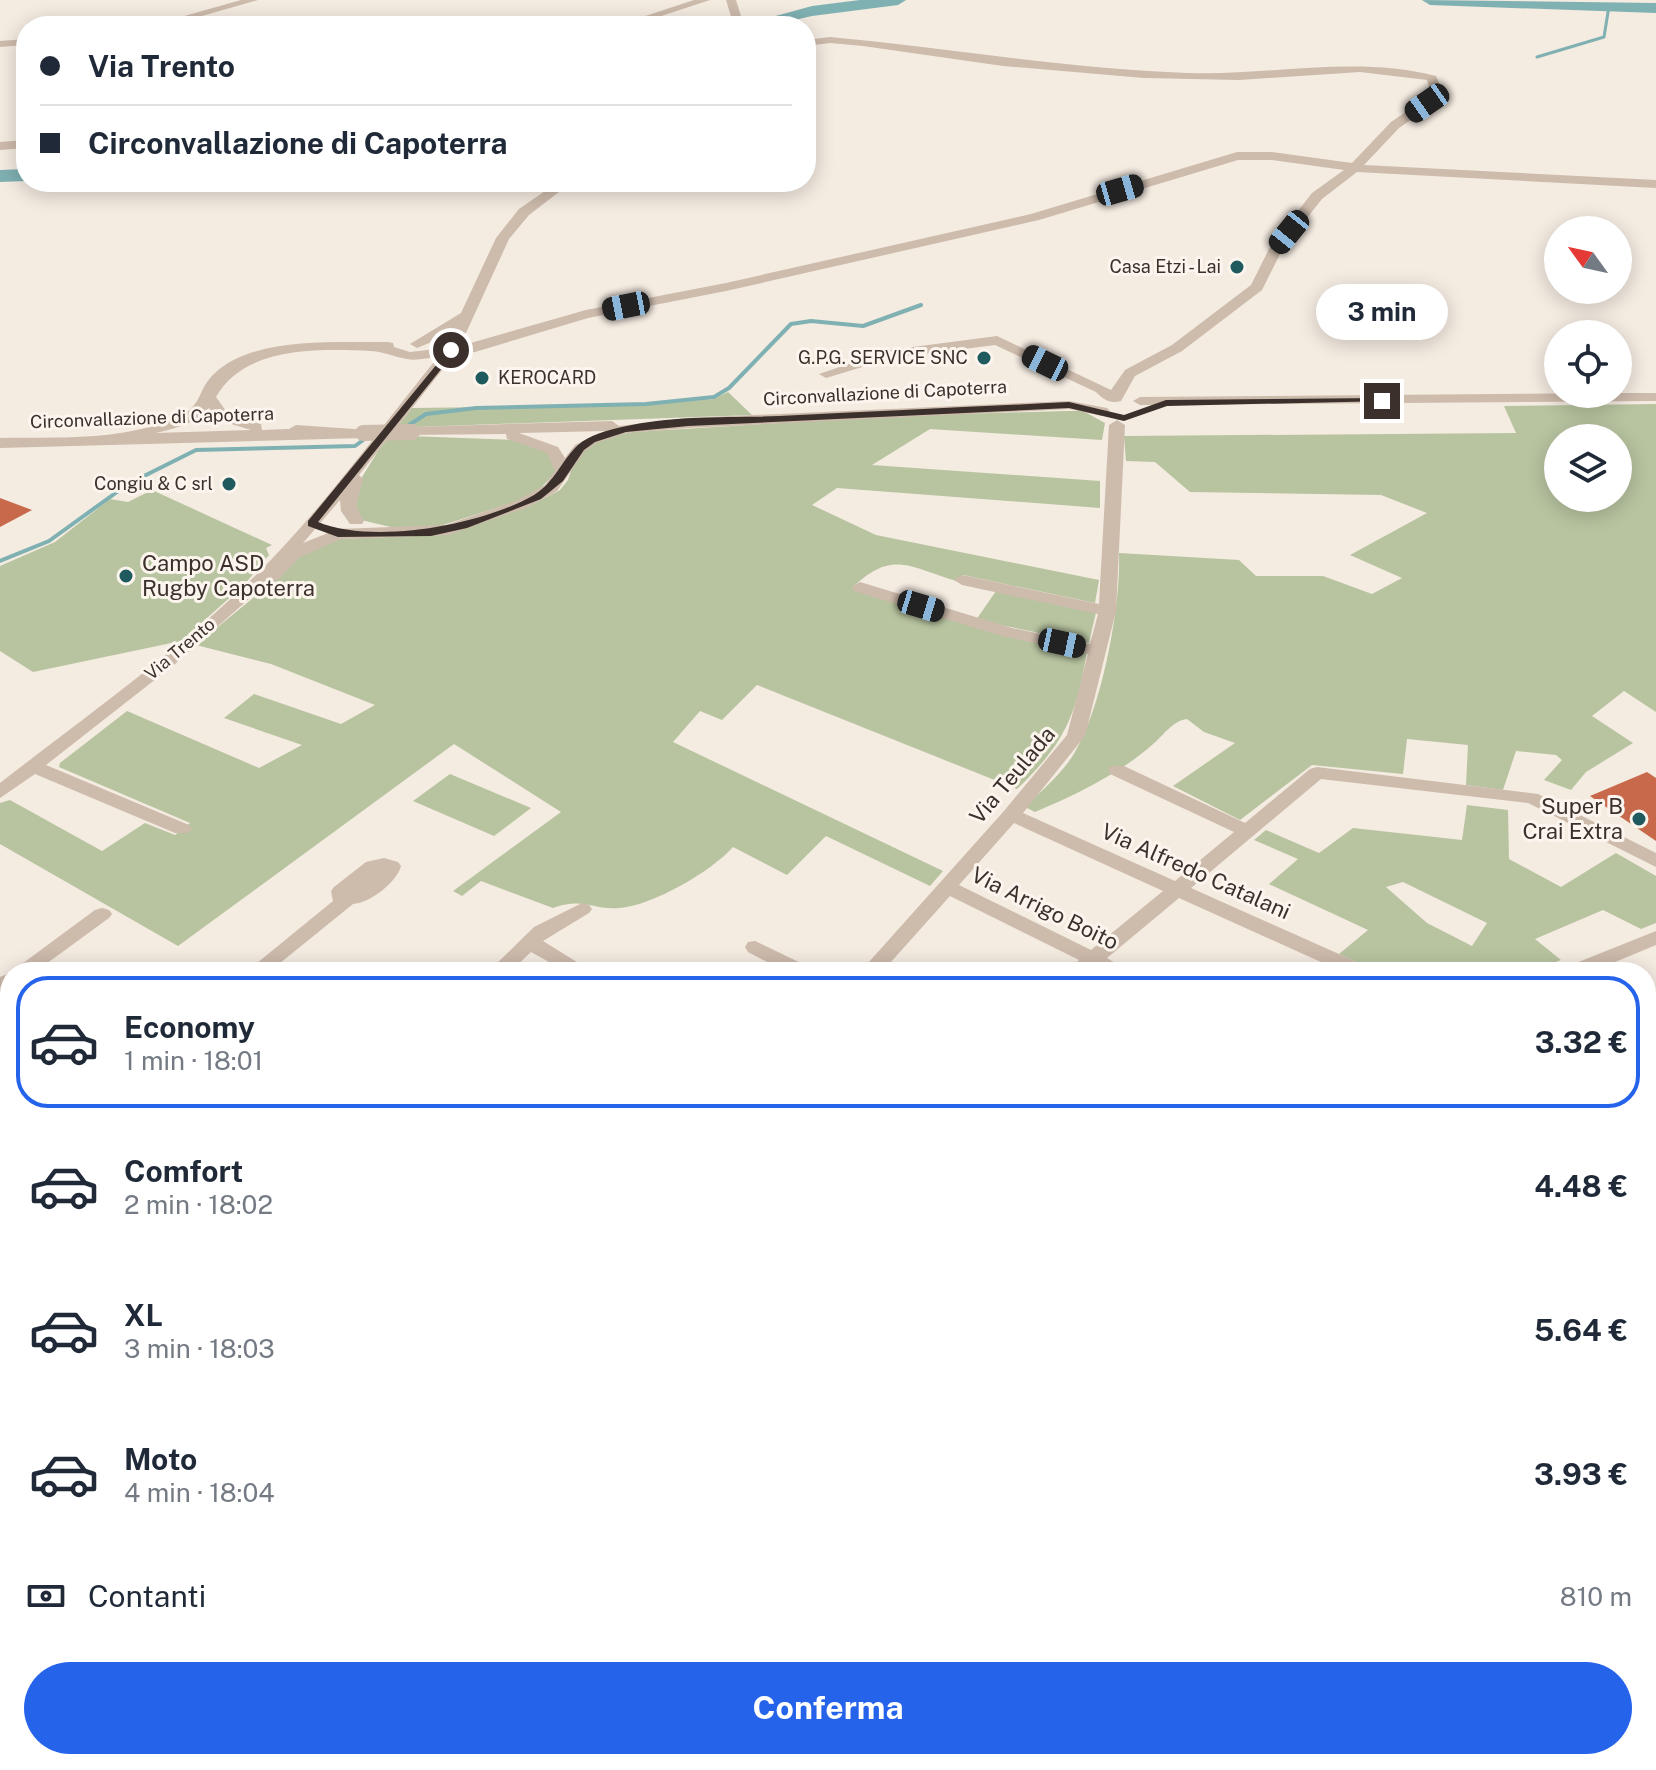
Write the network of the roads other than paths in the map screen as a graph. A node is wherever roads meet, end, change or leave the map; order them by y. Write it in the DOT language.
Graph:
graph roads {
  1 [pos="253,0"];
  2 [pos="705,0"];
  3 [pos="192,16"];
  4 [pos="653,16"];
  5 [pos="816,42"];
  6 [pos="1354,168"];
  7 [pos="1656,184"];
  8 [pos="552,192"];
  9 [pos="469,314"];
  10 [pos="414,350"];
  11 [pos="451,350"];
  12 [pos="826,374"];
  13 [pos="424,385"];
  14 [pos="208,396"];
  15 [pos="1656,397"];
  16 [pos="1120,406"];
  17 [pos="695,422"];
  18 [pos="436,432"];
  19 [pos="306,433"];
  20 [pos="123,437"];
  21 [pos="0,443"];
  22 [pos="356,467"];
  23 [pos="563,471"];
  24 [pos="356,521"];
  25 [pos="312,524"];
  26 [pos="390,532"];
  27 [pos="338,534"];
  28 [pos="260,580"];
  29 [pos="962,580"];
  30 [pos="860,587"];
  31 [pos="1107,611"];
  32 [pos="1098,651"];
  33 [pos="33,766"];
  34 [pos="1117,770"];
  35 [pos="0,792"];
  36 [pos="1011,815"];
  37 [pos="182,829"];
  38 [pos="1247,831"];
  39 [pos="1656,861"];
  40 [pos="948,887"];
  41 [pos="1178,888"];
  42 [pos="346,900"];
  43 [pos="582,909"];
  44 [pos="102,914"];
  45 [pos="1656,937"];
  46 [pos="529,942"];
  47 [pos="755,947"];
  48 [pos="35,962"];
  49 [pos="268,962"];
  50 [pos="508,962"];
  51 [pos="565,962"];
  52 [pos="783,962"];
  53 [pos="879,962"];
  54 [pos="1080,962"];
  55 [pos="1089,962"];
  56 [pos="1339,962"];
  57 [pos="1597,962"];
  1 -- 3 [label="street"];
  2 -- 4 [label="street"];
  5 -- 6 [label="street"];
  6 -- 7 [label="street"];
  6 -- 11 [label="street"];
  6 -- 16 [label="street"];
  8 -- 9 [label="street, Via Trento"];
  9 -- 10 [label="street"];
  9 -- 11 [label="street, Via Trento"];
  10 -- 11 [label="street"];
  10 -- 13 [label="street"];
  10 -- 14 [label="street"];
  11 -- 13 [label="street, Via Trento"];
  12 -- 16 [label="street"];
  13 -- 22 [label="street, Via Trento"];
  14 -- 19 [label="street"];
  14 -- 20 [label="street"];
  15 -- 16 [label="street"];
  16 -- 17 [label="street, Circonvallazione di Capoterra"];
  16 -- 31 [label="street, Via Teulada"];
  17 -- 18 [label="street, Circonvallazione di Capoterra"];
  17 -- 23 [label="street"];
  18 -- 19 [label="street, Circonvallazione di Capoterra, bridge"];
  18 -- 23 [label="street"];
  19 -- 20 [label="street, Circonvallazione di Capoterra"];
  20 -- 21 [label="street, Circonvallazione di Capoterra"];
  22 -- 24 [label="street"];
  22 -- 25 [label="street, Via Trento"];
  23 -- 26 [label="street"];
  24 -- 25 [label="street"];
  24 -- 26 [label="street"];
  25 -- 27 [label="street"];
  25 -- 28 [label="street, Via Trento"];
  26 -- 27 [label="street"];
  27 -- 28 [label="street"];
  28 -- 33 [label="street, Via Trento"];
  29 -- 31 [label="street"];
  30 -- 32 [label="street"];
  31 -- 32 [label="street, Via Teulada"];
  32 -- 36 [label="street, Via Teulada"];
  33 -- 35 [label="street, Via Trento"];
  33 -- 37 [label="street"];
  34 -- 38 [label="street"];
  36 -- 40 [label="street, Via Teulada"];
  36 -- 41 [label="street, Via Alfredo Catalani"];
  38 -- 39 [label="street"];
  38 -- 41 [label="street"];
  40 -- 53 [label="street, Via Teulada"];
  40 -- 54 [label="street, Via Arrigo Boito"];
  41 -- 55 [label="street"];
  41 -- 56 [label="street, Via Alfredo Catalani"];
  42 -- 49 [label="street"];
  43 -- 46 [label="street"];
  44 -- 48 [label="street"];
  45 -- 57 [label="street"];
  46 -- 50 [label="street"];
  46 -- 51 [label="street"];
  47 -- 52 [label="street"];
}
